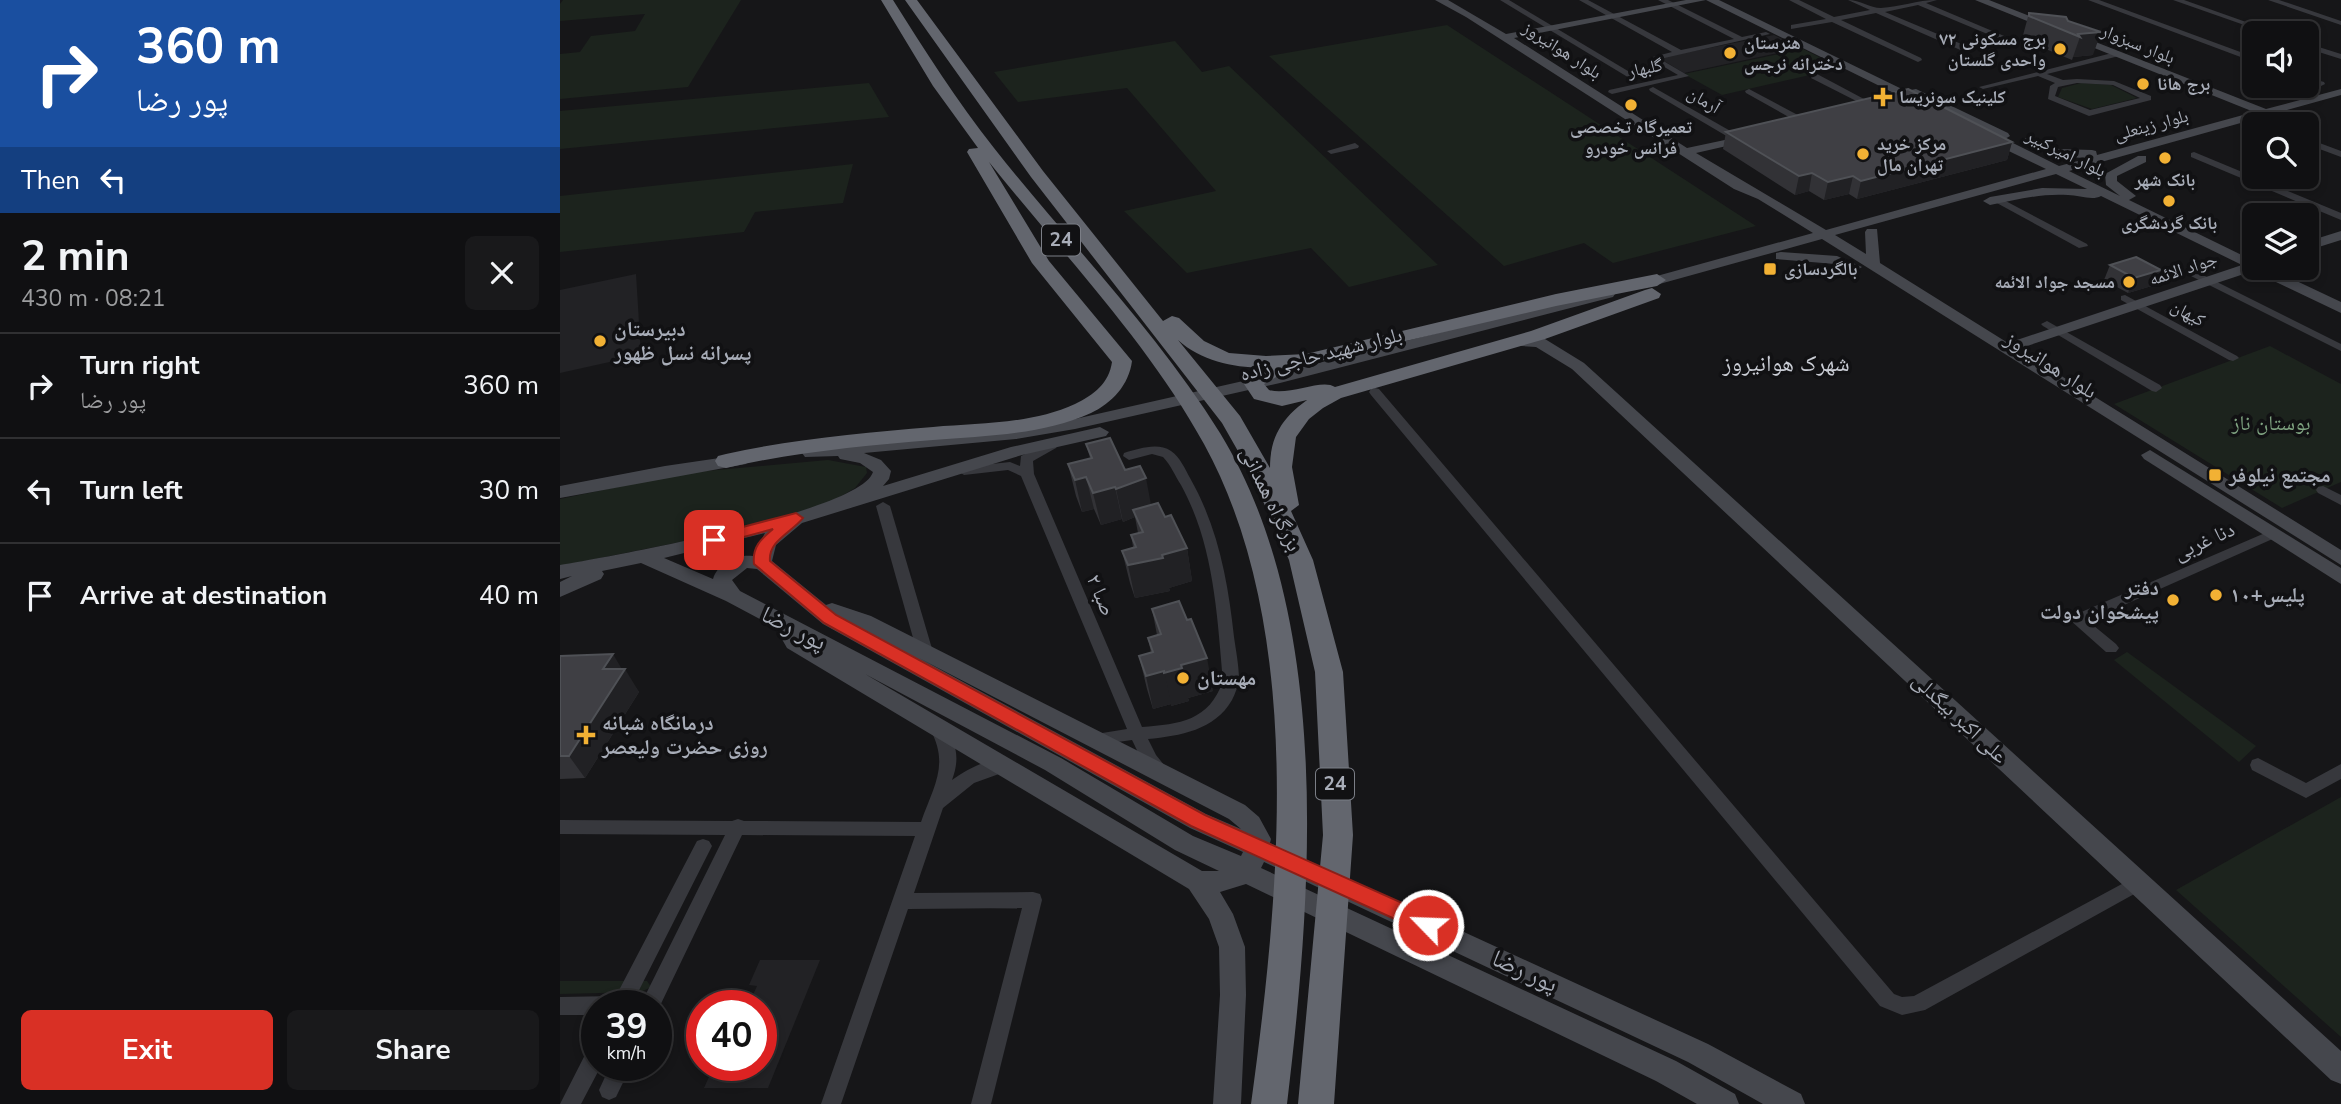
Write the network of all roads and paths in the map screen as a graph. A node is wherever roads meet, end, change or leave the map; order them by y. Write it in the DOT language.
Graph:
graph roads {
  1 [pos="887,0"];
  2 [pos="911,0"];
  3 [pos="1440,0"];
  4 [pos="1455,0"];
  5 [pos="1504,0"];
  6 [pos="1583,0"];
  7 [pos="1701,0"];
  8 [pos="1711,0"];
  9 [pos="1723,0"];
  10 [pos="1793,0"];
  11 [pos="1852,0"];
  12 [pos="1933,0"];
  13 [pos="1980,0"];
  14 [pos="2092,0"];
  15 [pos="2178,0"];
  16 [pos="2272,0"];
  17 [pos="1916,1"];
  18 [pos="2004,2"];
  19 [pos="1668,3"];
  20 [pos="1876,11"];
  21 [pos="1470,15"];
  22 [pos="1613,16"];
  23 [pos="1833,19"];
  24 [pos="2242,22"];
  25 [pos="2341,23"];
  26 [pos="1794,27"];
  27 [pos="1551,28"];
  28 [pos="1766,34"];
  29 [pos="1505,37"];
  30 [pos="1741,39"];
  31 [pos="2012,41"];
  32 [pos="2319,49"];
  33 [pos="1968,50"];
  34 [pos="1679,52"];
  35 [pos="2116,54"];
  36 [pos="2242,56"];
  37 [pos="2341,57"];
  38 [pos="1918,60"];
  39 [pos="2039,73"];
  40 [pos="1814,76"];
  41 [pos="1634,77"];
  42 [pos="2062,83"];
  43 [pos="2319,83"];
  44 [pos="2322,84"];
  45 [pos="1983,87"];
  46 [pos="1653,89"];
  47 [pos="1749,91"];
  48 [pos="1612,92"];
  49 [pos="2341,92"];
  50 [pos="2232,96"];
  51 [pos="1917,97"];
  52 [pos="2316,99"];
  53 [pos="2341,104"];
  54 [pos="1875,107"];
  55 [pos="958,112"];
  56 [pos="1852,112"];
  57 [pos="2267,112"];
  58 [pos="2289,112"];
  59 [pos="2302,112"];
  60 [pos="2240,121"];
  61 [pos="1812,122"];
  62 [pos="1792,126"];
  63 [pos="1974,129"];
  64 [pos="2242,131"];
  65 [pos="1765,133"];
  66 [pos="1738,139"];
  67 [pos="1355,146"];
  68 [pos="2319,146"];
  69 [pos="2128,151"];
  70 [pos="1331,152"];
  71 [pos="1685,152"];
  72 [pos="2193,155"];
  73 [pos="2341,155"];
  74 [pos="2142,159"];
  75 [pos="2072,173"];
  76 [pos="1037,174"];
  77 [pos="1739,186"];
  78 [pos="1989,198"];
  79 [pos="2132,202"];
  80 [pos="1788,213"];
  81 [pos="2341,217"];
  82 [pos="1870,227"];
  83 [pos="2341,235"];
  84 [pos="1822,241"];
  85 [pos="2319,243"];
  86 [pos="2083,246"];
  87 [pos="1782,256"];
  88 [pos="2242,256"];
  89 [pos="2242,263"];
  90 [pos="1864,266"];
  91 [pos="2202,277"];
  92 [pos="2288,280"];
  93 [pos="2306,280"];
  94 [pos="1661,285"];
  95 [pos="2341,299"];
  96 [pos="2130,301"];
  97 [pos="2341,308"];
  98 [pos="1574,322"];
  99 [pos="2052,327"];
  100 [pos="1512,342"];
  101 [pos="1999,345"];
  102 [pos="2341,348"];
  103 [pos="1455,357"];
  104 [pos="2233,358"];
  105 [pos="1306,360"];
  106 [pos="1578,366"];
  107 [pos="2156,388"];
  108 [pos="1375,391"];
  109 [pos="1149,413"];
  110 [pos="1066,440"];
  111 [pos="811,453"];
  112 [pos="1129,456"];
  113 [pos="726,461"];
  114 [pos="1027,474"];
  115 [pos="931,477"];
  116 [pos="2323,490"];
  117 [pos="560,492"];
  118 [pos="2341,501"];
  119 [pos="883,506"];
  120 [pos="831,508"];
  121 [pos="796,518"];
  122 [pos="2273,534"];
  123 [pos="640,558"];
  124 [pos="2341,559"];
  125 [pos="1301,560"];
  126 [pos="762,564"];
  127 [pos="560,572"];
  128 [pos="2341,577"];
  129 [pos="560,590"];
  130 [pos="733,596"];
  131 [pos="807,601"];
  132 [pos="780,621"];
  133 [pos="2111,648"];
  134 [pos="925,652"];
  135 [pos="934,724"];
  136 [pos="1137,733"];
  137 [pos="1094,739"];
  138 [pos="1004,765"];
  139 [pos="2258,765"];
  140 [pos="2341,771"];
  141 [pos="1164,774"];
  142 [pos="937,804"];
  143 [pos="738,826"];
  144 [pos="560,827"];
  145 [pos="928,828"];
  146 [pos="703,846"];
  147 [pos="1198,880"];
  148 [pos="2139,883"];
  149 [pos="901,901"];
  150 [pos="629,990"];
  151 [pos="658,990"];
  152 [pos="560,1006"];
  153 [pos="581,1006"];
  154 [pos="2341,1070"];
  155 [pos="582,1081"];
  156 [pos="614,1081"];
  157 [pos="609,1090"];
  158 [pos="570,1104"];
  159 [pos="831,1104"];
  160 [pos="981,1104"];
  161 [pos="1227,1104"];
  162 [pos="1269,1104"];
  163 [pos="1316,1104"];
  164 [pos="1726,1104"];
  165 [pos="1791,1104"];
  1 -- 55 [label="highway, بزرگراه همدانی / 24"];
  2 -- 76 [label="highway, بزرگراه همدانی / 24"];
  3 -- 21 [label="main road, بلوار هوانیروز"];
  4 -- 21 [label="main road, بلوار هوانیروز"];
  5 -- 27 [label="street"];
  6 -- 22 [label="street"];
  7 -- 19 [label="main road"];
  8 -- 51 [label="main road, بلوار امیرکبیر"];
  9 -- 51 [label="main road, بلوار امیرکبیر"];
  10 -- 23 [label="street"];
  11 -- 20 [label="street"];
  12 -- 17 [label="street"];
  13 -- 35 [label="main road, بلوار سبزوار"];
  14 -- 36 [label="street"];
  15 -- 24 [label="street"];
  16 -- 25 [label="street"];
  17 -- 20 [label="street"];
  17 -- 31 [label="street"];
  18 -- 50 [label="main road, بلوار سبزوار"];
  19 -- 22 [label="main road"];
  19 -- 30 [label="street"];
  20 -- 23 [label="street"];
  20 -- 33 [label="street"];
  21 -- 29 [label="main road, بلوار هوانیروز"];
  22 -- 27 [label="main road"];
  22 -- 34 [label="street"];
  23 -- 26 [label="street"];
  23 -- 38 [label="street"];
  27 -- 29 [label="main road"];
  27 -- 41 [label="street"];
  28 -- 30 [label="street"];
  29 -- 71 [label="main road, بلوار هوانیروز"];
  30 -- 34 [label="street"];
  32 -- 37 [label="street"];
  34 -- 48 [label="street, گلبهار"];
  35 -- 39 [label="street"];
  35 -- 50 [label="main road, بلوار سبزوار"];
  39 -- 42 [label="street"];
  39 -- 45 [label="street"];
  40 -- 54 [label="street"];
  42 -- 42 [label="street"];
  43 -- 44 [label="street"];
  46 -- 66 [label="street, آرمان"];
  47 -- 61 [label="street"];
  49 -- 52 [label="main road, بلوار زینعلی"];
  50 -- 52 [label="main road"];
  50 -- 57 [label="main road, بلوار سبزوار"];
  50 -- 60 [label="main road"];
  51 -- 54 [label="main road"];
  51 -- 63 [label="main road, بلوار امیرکبیر"];
  51 -- 69 [label="main road"];
  51 -- 75 [label="main road, بلوار امیرکبیر"];
  52 -- 58 [label="main road, بلوار زینعلی"];
  53 -- 59 [label="main road, بلوار زینعلی"];
  54 -- 56 [label="main road"];
  55 -- 113 [label="highway"];
  55 -- 162 [label="highway, بزرگراه همدانی / 24"];
  60 -- 69 [label="main road, بلوار زینعلی"];
  61 -- 62 [label="main road"];
  63 -- 75 [label="main road, بلوار امیرکبیر"];
  63 -- 78 [label="main road"];
  64 -- 74 [label="main road, بلوار زینعلی"];
  65 -- 66 [label="main road"];
  66 -- 71 [label="main road"];
  67 -- 70 [label="street"];
  68 -- 73 [label="street"];
  69 -- 75 [label="main road, بلوار زینعلی"];
  71 -- 77 [label="main road, بلوار هوانیروز"];
  72 -- 81 [label="street"];
  74 -- 75 [label="main road, بلوار زینعلی"];
  74 -- 79 [label="main road"];
  75 -- 78 [label="main road, بلوار زینعلی"];
  75 -- 79 [label="main road, بلوار امیرکبیر"];
  76 -- 105 [label="highway"];
  76 -- 125 [label="highway, بزرگراه همدانی / 24"];
  77 -- 80 [label="main road, بلوار هوانیروز"];
  77 -- 84 [label="main road, بلوار هوانیروز"];
  78 -- 79 [label="main road"];
  78 -- 82 [label="main road, بلوار زینعلی"];
  78 -- 86 [label="street"];
  79 -- 88 [label="main road, بلوار امیرکبیر"];
  80 -- 82 [label="main road"];
  80 -- 84 [label="main road, بلوار هوانیروز"];
  82 -- 84 [label="main road, بلوار زینعلی"];
  82 -- 90 [label="main road"];
  83 -- 85 [label="main road"];
  84 -- 87 [label="main road, بلوار شهید حاجی زاده"];
  84 -- 90 [label="main road, بلوار هوانیروز"];
  84 -- 94 [label="main road, بلوار شهید حاجی زاده"];
  87 -- 90 [label="main road"];
  87 -- 94 [label="main road, بلوار شهید حاجی زاده"];
  89 -- 91 [label="main road, جواد الائمه"];
  90 -- 101 [label="main road, بلوار هوانیروز"];
  90 -- 122 [label="main road, بلوار هوانیروز"];
  91 -- 96 [label="main road, جواد الائمه"];
  91 -- 102 [label="street"];
  92 -- 97 [label="main road, بلوار امیرکبیر"];
  93 -- 95 [label="main road"];
  94 -- 98 [label="highway"];
  94 -- 105 [label="highway"];
  94 -- 109 [label="main road, بلوار شهید حاجی زاده"];
  96 -- 99 [label="main road, جواد الائمه"];
  96 -- 104 [label="street, کیهان"];
  98 -- 100 [label="highway"];
  98 -- 106 [label="main road, علی اکبر بیگدلی"];
  99 -- 101 [label="main road, جواد الائمه"];
  99 -- 107 [label="street"];
  100 -- 103 [label="highway"];
  100 -- 106 [label="main road, علی اکبر بیگدلی"];
  101 -- 124 [label="main road, بلوار هوانیروز"];
  103 -- 105 [label="highway"];
  103 -- 125 [label="highway"];
  106 -- 148 [label="main road, علی اکبر بیگدلی"];
  108 -- 148 [label="street"];
  109 -- 110 [label="main road, بلوار شهید حاجی زاده"];
  109 -- 111 [label="main road, بلوار شهید حاجی زاده"];
  110 -- 114 [label="street"];
  110 -- 115 [label="main road, بلوار شهید حاجی زاده"];
  111 -- 113 [label="main road"];
  111 -- 120 [label="main road"];
  112 -- 136 [label="street"];
  113 -- 117 [label="main road"];
  114 -- 115 [label="street"];
  114 -- 136 [label="street, صبا ۲"];
  115 -- 120 [label="main road, بلوار شهید حاجی زاده"];
  116 -- 118 [label="street"];
  119 -- 134 [label="street"];
  120 -- 121 [label="main road"];
  121 -- 123 [label="main road"];
  121 -- 126 [label="main road"];
  122 -- 128 [label="main road, بلوار هوانیروز"];
  122 -- 133 [label="street, دنا غربی"];
  123 -- 127 [label="main road"];
  123 -- 129 [label="main road"];
  123 -- 130 [label="main road, پور رضا"];
  125 -- 163 [label="highway, بزرگراه همدانی / 24"];
  126 -- 130 [label="main road"];
  126 -- 131 [label="main road, پور رضا"];
  130 -- 132 [label="main road, پور رضا"];
  131 -- 134 [label="main road"];
  131 -- 165 [label="main road, پور رضا"];
  132 -- 135 [label="main road"];
  132 -- 164 [label="main road, پور رضا"];
  134 -- 137 [label="main road"];
  135 -- 138 [label="main road"];
  135 -- 142 [label="street"];
  136 -- 137 [label="street"];
  136 -- 141 [label="street, صبا ۲"];
  137 -- 141 [label="main road"];
  138 -- 142 [label="street"];
  138 -- 147 [label="main road"];
  139 -- 140 [label="street"];
  141 -- 147 [label="main road"];
  142 -- 145 [label="street"];
  143 -- 144 [label="street"];
  143 -- 145 [label="street"];
  143 -- 151 [label="street"];
  145 -- 149 [label="street"];
  146 -- 150 [label="street"];
  147 -- 161 [label="main road"];
  148 -- 154 [label="main road, علی اکبر بیگدلی"];
  149 -- 159 [label="street"];
  149 -- 160 [label="street"];
  152 -- 153 [label="street"];
  155 -- 158 [label="street"];
  156 -- 157 [label="street"];
}
